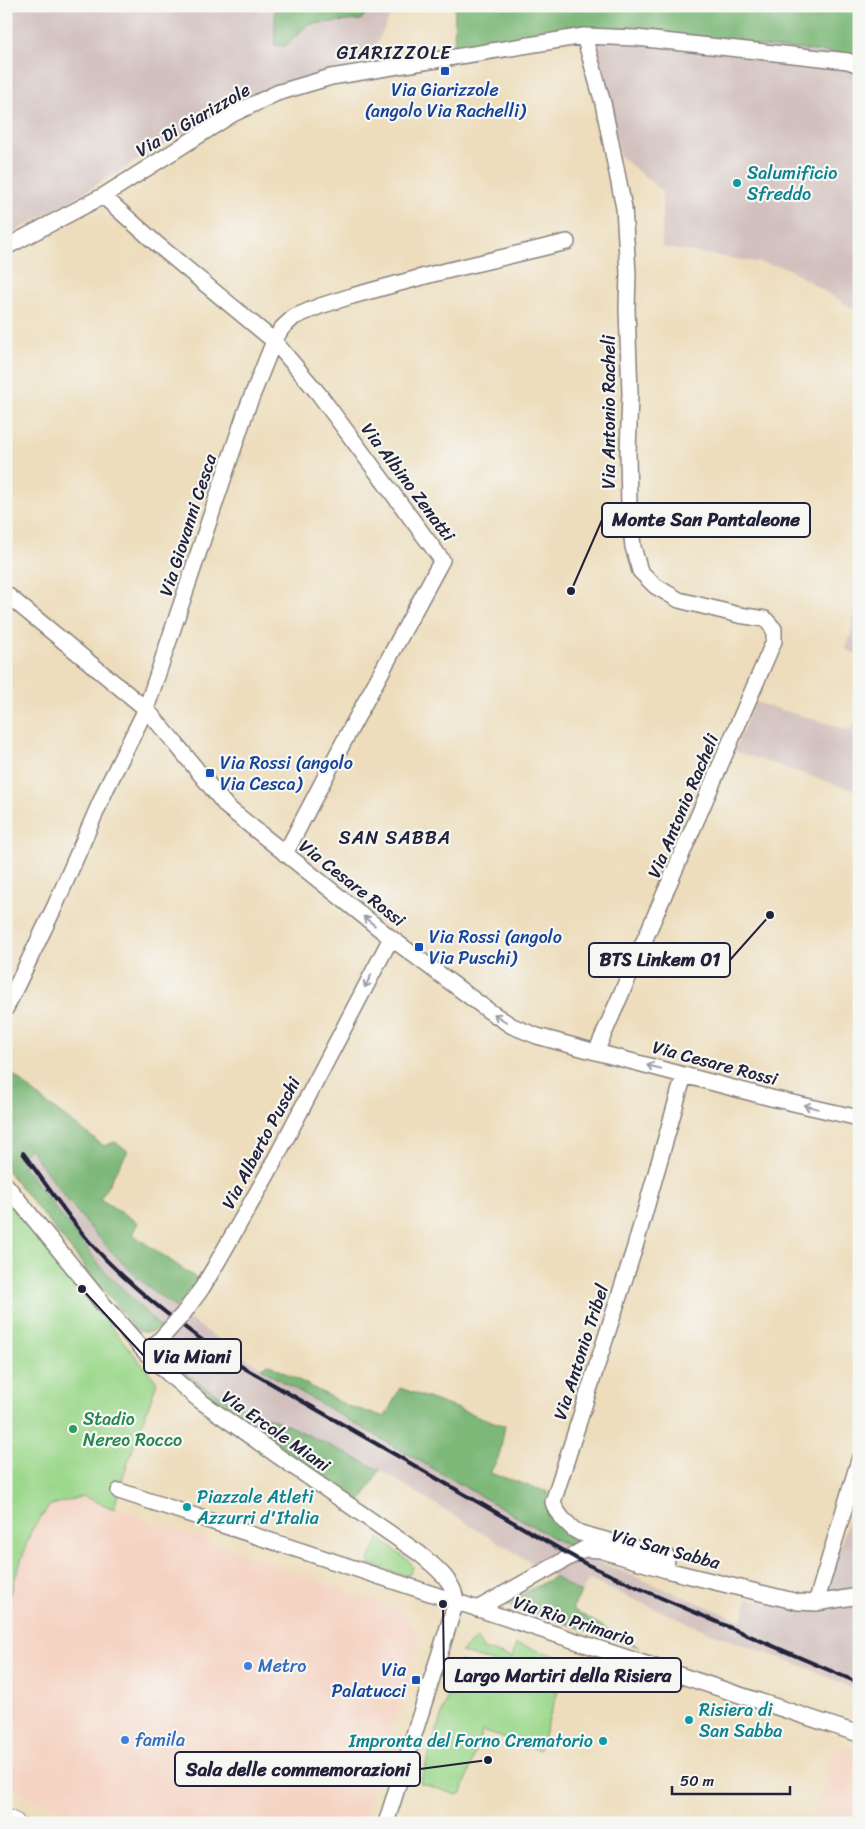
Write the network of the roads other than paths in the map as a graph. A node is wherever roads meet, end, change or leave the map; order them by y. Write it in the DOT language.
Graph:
graph roads {
  1 [pos="584,36"];
  2 [pos="859,65"];
  3 [pos="103,196"];
  4 [pos="567,242"];
  5 [pos="6,247"];
  6 [pos="274,341"];
  7 [pos="6,594"];
  8 [pos="146,709"];
  9 [pos="285,854"];
  10 [pos="391,938"];
  11 [pos="7,1002"];
  12 [pos="596,1052"];
  13 [pos="684,1075"];
  14 [pos="859,1118"];
  15 [pos="6,1185"];
  16 [pos="147,1354"];
  17 [pos="859,1460"];
  18 [pos="119,1491"];
  19 [pos="666,1570"];
  20 [pos="859,1596"];
  21 [pos="456,1602"];
  22 [pos="816,1603"];
  23 [pos="477,1608"];
  24 [pos="859,1734"];
  25 [pos="6,1819"];
  26 [pos="15,1823"];
  27 [pos="386,1823"];
  1 -- 2 [label="street, Via Di Giarizzole"];
  1 -- 3 [label="street, Via Di Giarizzole"];
  1 -- 12 [label="street, Via Antonio Racheli"];
  3 -- 5 [label="street, Via Di Giarizzole"];
  3 -- 6 [label="street, Via Albino Zenatti"];
  4 -- 6 [label="street, Via Giovanni Cesca"];
  6 -- 8 [label="street, Via Giovanni Cesca"];
  6 -- 9 [label="street, Via Albino Zenatti"];
  7 -- 8 [label="street, Via Cesare Rossi"];
  8 -- 9 [label="street, Via Cesare Rossi"];
  8 -- 11 [label="street, Via Giovanni Cesca"];
  10 -- 9 [label="street, Via Cesare Rossi, one-way"];
  12 -- 10 [label="street, Via Cesare Rossi, one-way"];
  10 -- 16 [label="street, Via Alberto Puschi, one-way, bridge"];
  13 -- 12 [label="street, Via Cesare Rossi, one-way"];
  14 -- 13 [label="street, Via Cesare Rossi, one-way"];
  13 -- 19 [label="street, Via Antonio Tribel"];
  15 -- 16 [label="street, Via Ercole Miani"];
  16 -- 21 [label="street, Via Ercole Miani"];
  17 -- 22 [label="street"];
  18 -- 21 [label="street"];
  19 -- 22 [label="street, Via San Sabba"];
  19 -- 23 [label="street, Via San Sabba"];
  20 -- 22 [label="street, Via San Sabba"];
  21 -- 23 [label="street, Via Rio Primario"];
  21 -- 27 [label="street"];
  23 -- 24 [label="street, Via Rio Primario"];
  25 -- 26 [label="main road"];
}
